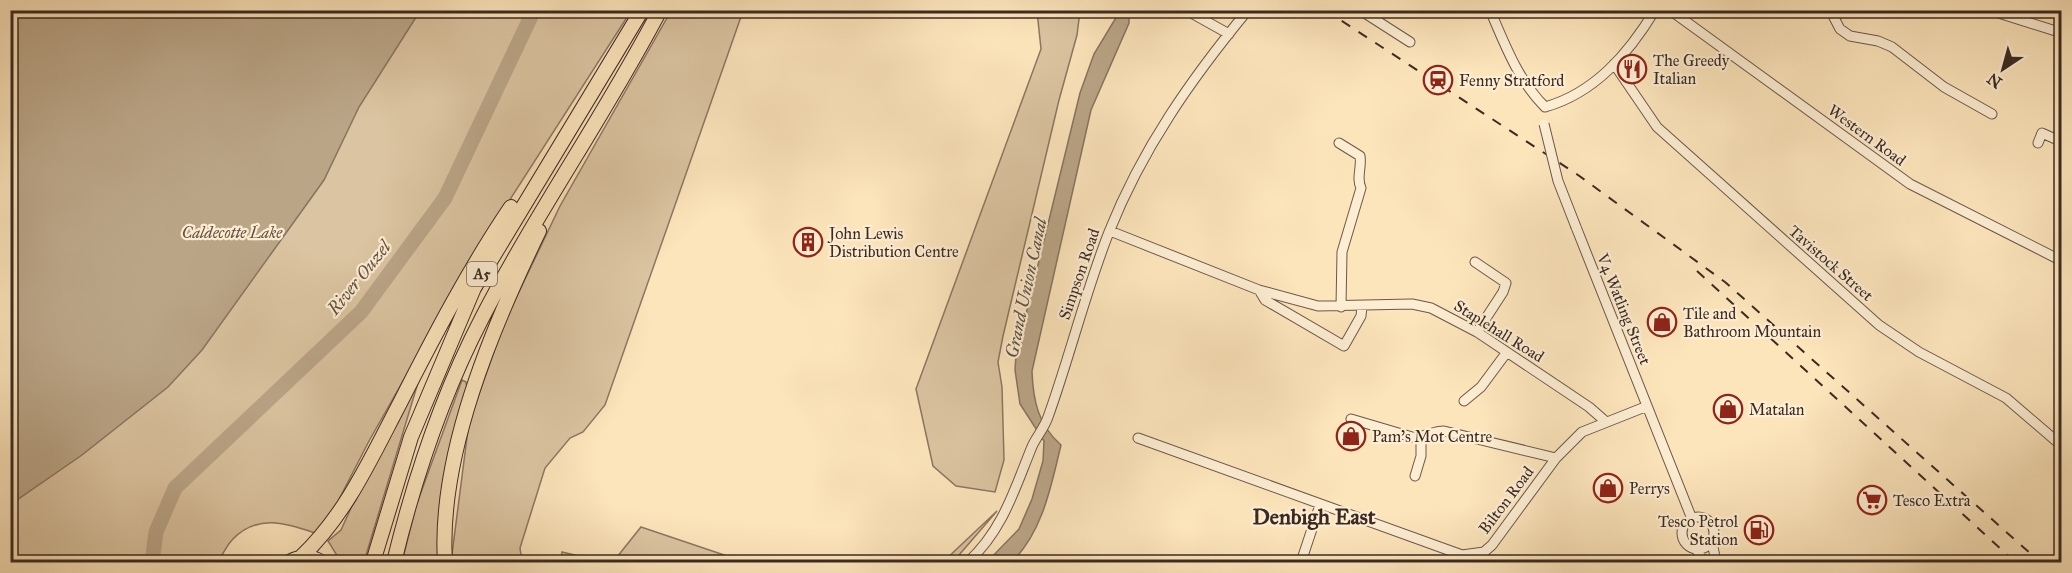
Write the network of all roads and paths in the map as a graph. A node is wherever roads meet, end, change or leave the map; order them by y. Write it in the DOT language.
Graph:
graph roads {
  1 [pos="642,10"];
  2 [pos="660,10"];
  3 [pos="1248,10"];
  4 [pos="1360,10"];
  5 [pos="1490,10"];
  6 [pos="1655,10"];
  7 [pos="1670,10"];
  8 [pos="1830,10"];
  9 [pos="1989,10"];
  10 [pos="1189,11"];
  11 [pos="2061,33"];
  12 [pos="1228,34"];
  13 [pos="1410,42"];
  14 [pos="1614,64"];
  15 [pos="1545,107"];
  16 [pos="1992,114"];
  17 [pos="2061,127"];
  18 [pos="565,134"];
  19 [pos="2059,141"];
  20 [pos="1340,143"];
  21 [pos="2038,143"];
  22 [pos="553,192"];
  23 [pos="1110,231"];
  24 [pos="2061,261"];
  25 [pos="1475,262"];
  26 [pos="1259,290"];
  27 [pos="1362,306"];
  28 [pos="1341,307"];
  29 [pos="1477,332"];
  30 [pos="1507,352"];
  31 [pos="1464,401"];
  32 [pos="1646,407"];
  33 [pos="1351,419"];
  34 [pos="1605,421"];
  35 [pos="1138,438"];
  36 [pos="1421,438"];
  37 [pos="2061,446"];
  38 [pos="1556,458"];
  39 [pos="1415,476"];
  40 [pos="1320,505"];
  41 [pos="1692,519"];
  42 [pos="1712,542"];
  43 [pos="1696,549"];
  44 [pos="295,560"];
  45 [pos="321,562"];
  46 [pos="373,562"];
  47 [pos="394,562"];
  48 [pos="445,562"];
  49 [pos="968,562"];
  50 [pos="1301,562"];
  51 [pos="1704,562"];
  52 [pos="1716,562"];
  1 -- 18 [label="highway, A5"];
  2 -- 22 [label="highway, A5"];
  3 -- 12 [label="street, Simpson Road"];
  4 -- 13 [label="street"];
  5 -- 15 [label="street"];
  6 -- 14 [label="street"];
  7 -- 24 [label="street, Western Road"];
  8 -- 16 [label="street"];
  9 -- 11 [label="street"];
  10 -- 12 [label="street"];
  12 -- 23 [label="street, Simpson Road"];
  14 -- 15 [label="street"];
  14 -- 37 [label="street, Tavistock Street"];
  15 -- 32 [label="street, V4 Watling Street, bridge"];
  17 -- 19 [label="street"];
  18 -- 44 [label="highway"];
  18 -- 46 [label="highway, A5"];
  19 -- 21 [label="street"];
  20 -- 28 [label="street"];
  22 -- 47 [label="highway, A5"];
  22 -- 48 [label="highway"];
  23 -- 26 [label="street, Staplehall Road"];
  23 -- 49 [label="street, Simpson Road"];
  25 -- 29 [label="street"];
  26 -- 27 [label="street, Staplehall Road"];
  26 -- 28 [label="street, Staplehall Road"];
  27 -- 28 [label="street, Staplehall Road"];
  27 -- 29 [label="street, Staplehall Road"];
  29 -- 30 [label="street, Staplehall Road"];
  30 -- 31 [label="street"];
  30 -- 34 [label="street, Staplehall Road"];
  32 -- 34 [label="street, Bilton Road"];
  32 -- 41 [label="street, V4 Watling Street"];
  33 -- 36 [label="street"];
  34 -- 38 [label="street, Bilton Road"];
  35 -- 40 [label="street, Bilton Road"];
  36 -- 38 [label="street"];
  36 -- 39 [label="street"];
  38 -- 40 [label="street, Bilton Road"];
  40 -- 50 [label="street"];
  41 -- 42 [label="street"];
  41 -- 43 [label="street"];
  42 -- 43 [label="street"];
  42 -- 52 [label="street"];
  43 -- 51 [label="street"];
  44 -- 45 [label="highway"];
}
